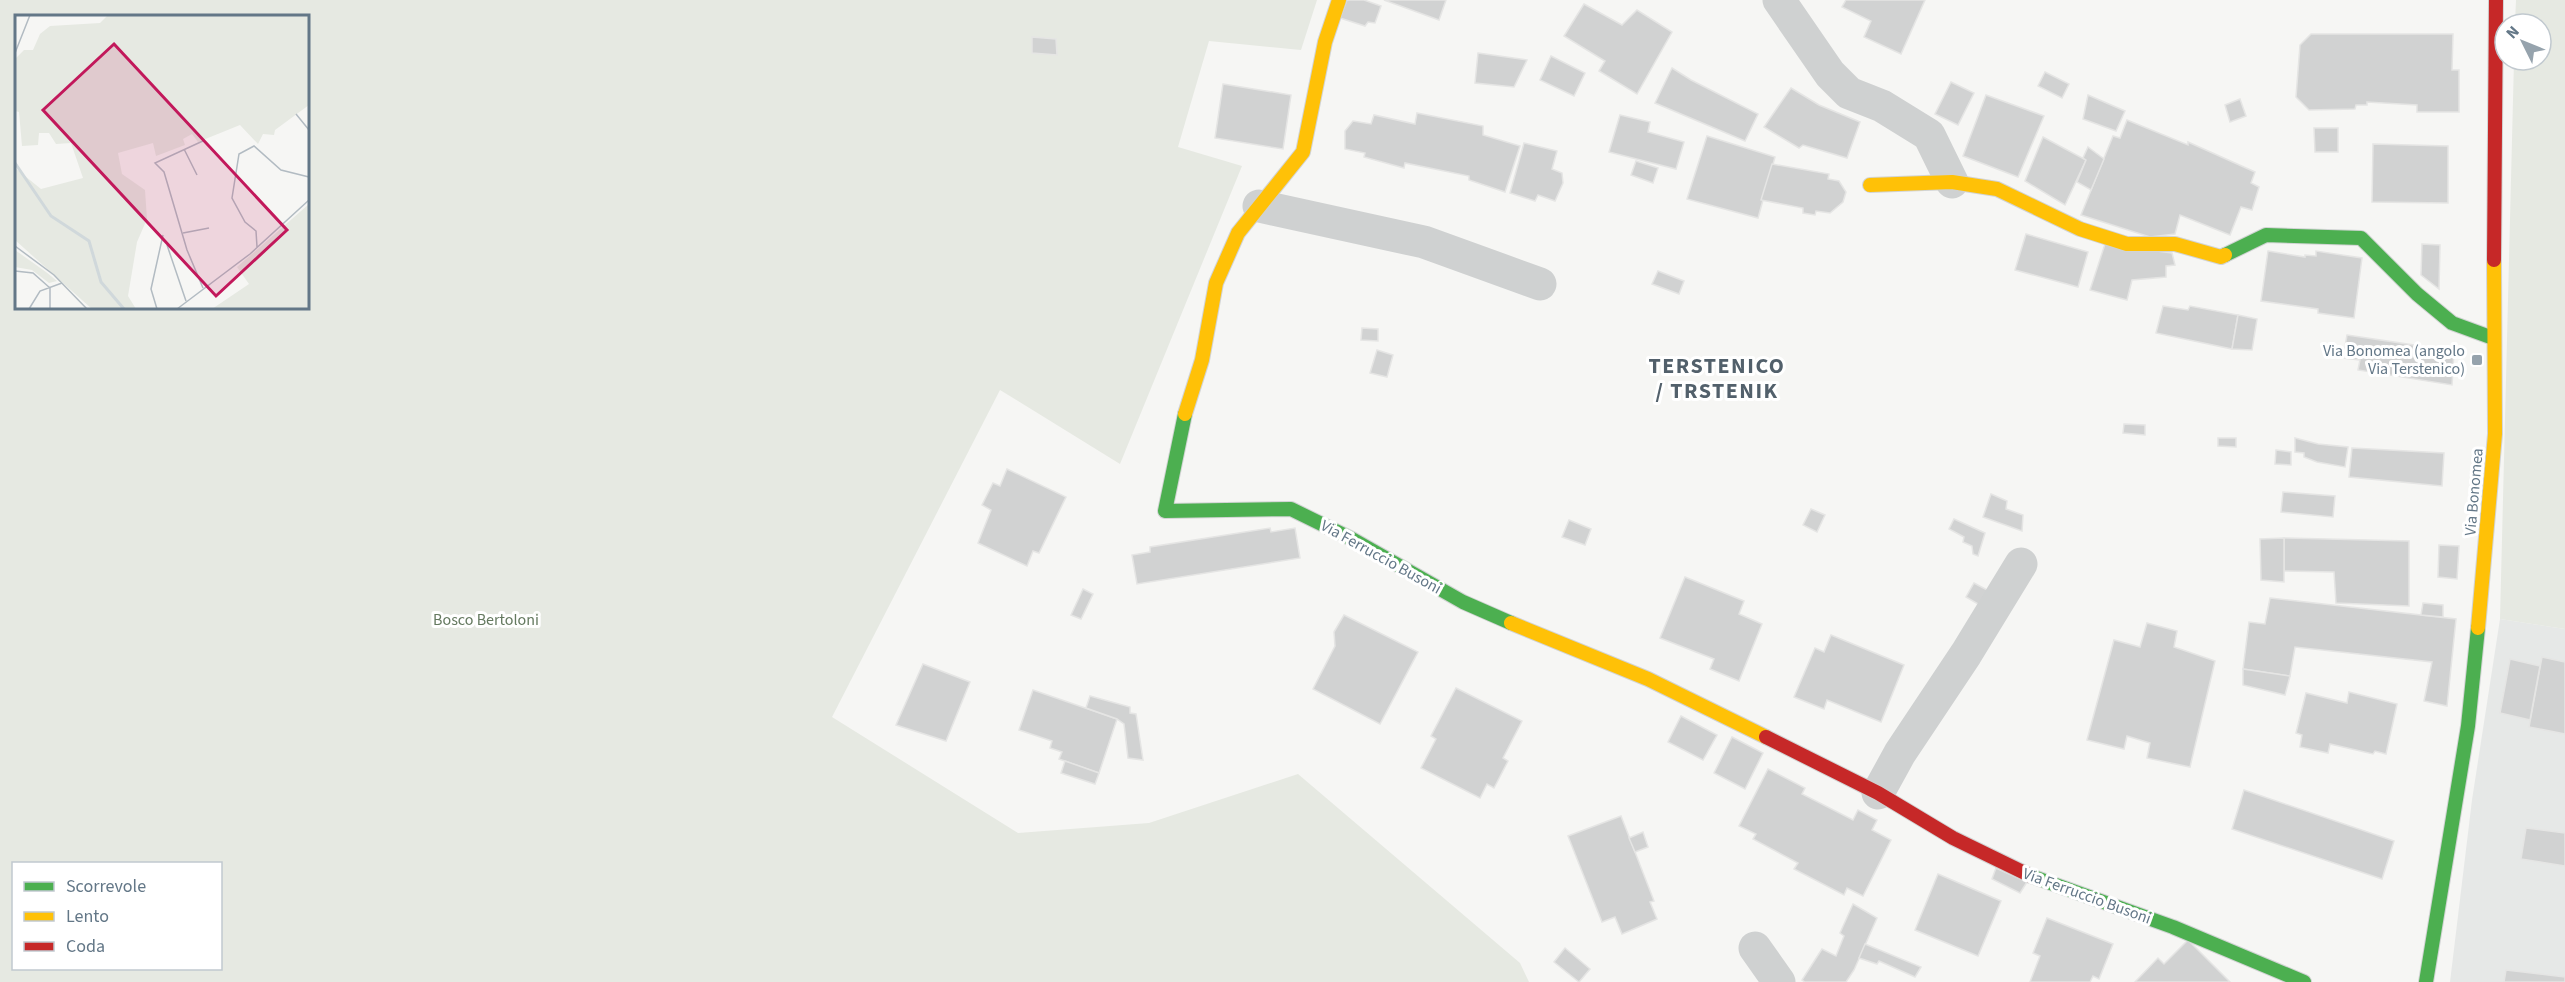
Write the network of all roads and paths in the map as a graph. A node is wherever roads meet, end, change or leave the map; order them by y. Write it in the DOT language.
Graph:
graph roads {
  1 [pos="1339,0"];
  2 [pos="1779,0"];
  3 [pos="2496,0"];
  4 [pos="1952,182"];
  5 [pos="1870,185"];
  6 [pos="1259,206"];
  7 [pos="1540,284"];
  8 [pos="2493,338"];
  9 [pos="2021,564"];
  10 [pos="1878,793"];
  11 [pos="1755,948"];
  12 [pos="1779,982"];
  13 [pos="2304,982"];
  14 [pos="2426,982"];
  1 -- 6 [label="street, Via Ferruccio Busoni"];
  2 -- 4 [label="street"];
  3 -- 8 [label="street, Via Bonomea"];
  4 -- 5 [label="street"];
  4 -- 8 [label="street"];
  6 -- 7 [label="street"];
  6 -- 10 [label="street, Via Ferruccio Busoni"];
  8 -- 14 [label="street, Via Bonomea"];
  9 -- 10 [label="street"];
  10 -- 13 [label="street, Via Ferruccio Busoni"];
  11 -- 12 [label="street"];
}
